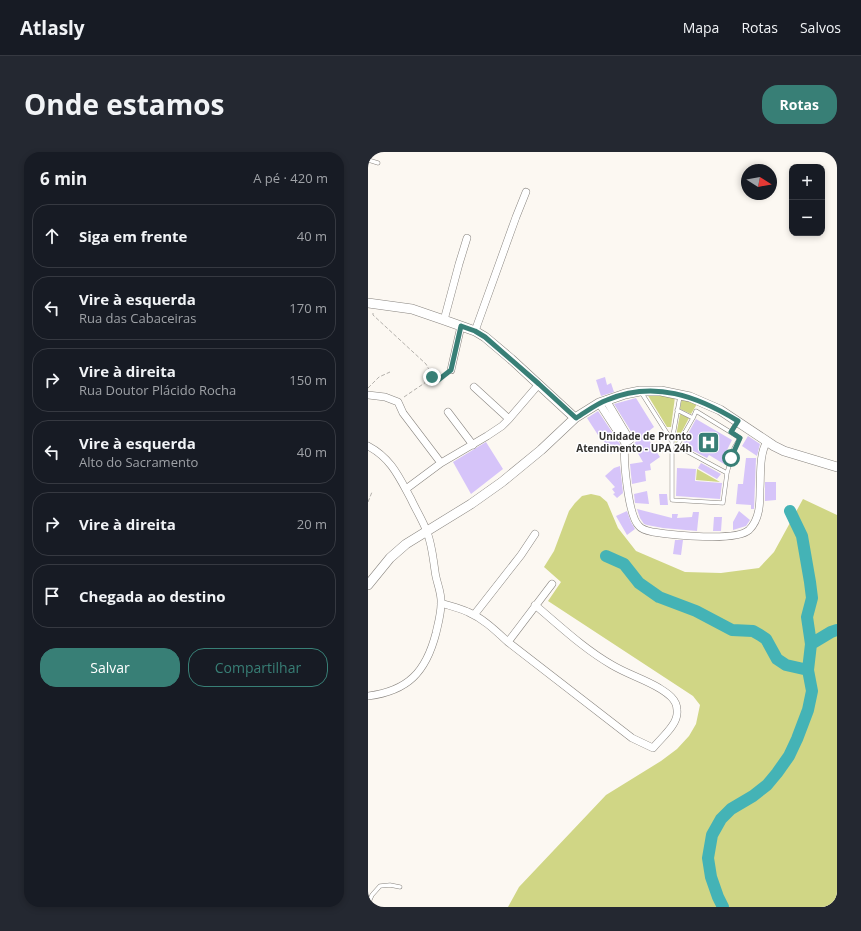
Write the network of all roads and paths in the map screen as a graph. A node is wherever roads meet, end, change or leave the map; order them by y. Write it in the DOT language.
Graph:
graph roads {
  1 [pos="368,160"];
  2 [pos="378,163"];
  3 [pos="526,192"];
  4 [pos="467,238"];
  5 [pos="372,303"];
  6 [pos="444,320"];
  7 [pos="461,326"];
  8 [pos="475,331"];
  9 [pos="451,370"];
  10 [pos="390,372"];
  11 [pos="432,377"];
  12 [pos="539,384"];
  13 [pos="474,386"];
  14 [pos="368,388"];
  15 [pos="640,391"];
  16 [pos="368,395"];
  17 [pos="680,395"];
  18 [pos="398,402"];
  19 [pos="602,402"];
  20 [pos="677,410"];
  21 [pos="448,412"];
  22 [pos="576,418"];
  23 [pos="693,418"];
  24 [pos="510,419"];
  25 [pos="738,421"];
  26 [pos="731,432"];
  27 [pos="672,441"];
  28 [pos="767,441"];
  29 [pos="473,445"];
  30 [pos="368,446"];
  31 [pos="441,463"];
  32 [pos="837,467"];
  33 [pos="728,473"];
  34 [pos="406,489"];
  35 [pos="372,492"];
  36 [pos="368,502"];
  37 [pos="427,531"];
  38 [pos="536,534"];
  39 [pos="552,584"];
  40 [pos="368,585"];
  41 [pos="441,603"];
  42 [pos="535,605"];
  43 [pos="474,615"];
  44 [pos="508,642"];
  45 [pos="368,696"];
  46 [pos="400,887"];
  47 [pos="368,904"];
  1 -- 2 [label="lane"];
  3 -- 8 [label="street"];
  4 -- 6 [label="street"];
  5 -- 6 [label="street"];
  5 -- 11 [label="path"];
  6 -- 7 [label="street"];
  7 -- 8 [label="street"];
  7 -- 9 [label="street"];
  8 -- 12 [label="street"];
  9 -- 11 [label="path"];
  10 -- 14 [label="path"];
  11 -- 18 [label="path"];
  12 -- 22 [label="street"];
  12 -- 24 [label="street"];
  13 -- 24 [label="street"];
  15 -- 17 [label="street"];
  15 -- 19 [label="street"];
  15 -- 27 [label="lane"];
  16 -- 18 [label="street"];
  17 -- 20 [label="lane"];
  17 -- 25 [label="street"];
  18 -- 31 [label="street"];
  19 -- 22 [label="street"];
  19 -- 28 [label="street"];
  20 -- 23 [label="lane"];
  20 -- 27 [label="lane"];
  21 -- 29 [label="street"];
  22 -- 37 [label="street"];
  23 -- 26 [label="lane"];
  23 -- 33 [label="lane"];
  24 -- 29 [label="street"];
  25 -- 26 [label="lane"];
  25 -- 28 [label="street"];
  26 -- 33 [label="lane"];
  27 -- 33 [label="lane"];
  28 -- 32 [label="street"];
  29 -- 31 [label="street"];
  30 -- 34 [label="street"];
  31 -- 34 [label="street"];
  34 -- 37 [label="street"];
  35 -- 36 [label="path"];
  37 -- 40 [label="street"];
  37 -- 41 [label="street"];
  38 -- 43 [label="street"];
  39 -- 42 [label="street"];
  41 -- 43 [label="street"];
  41 -- 45 [label="street"];
  42 -- 44 [label="street"];
  42 -- 44 [label="street"];
  43 -- 44 [label="street"];
  46 -- 47 [label="lane"];
}
